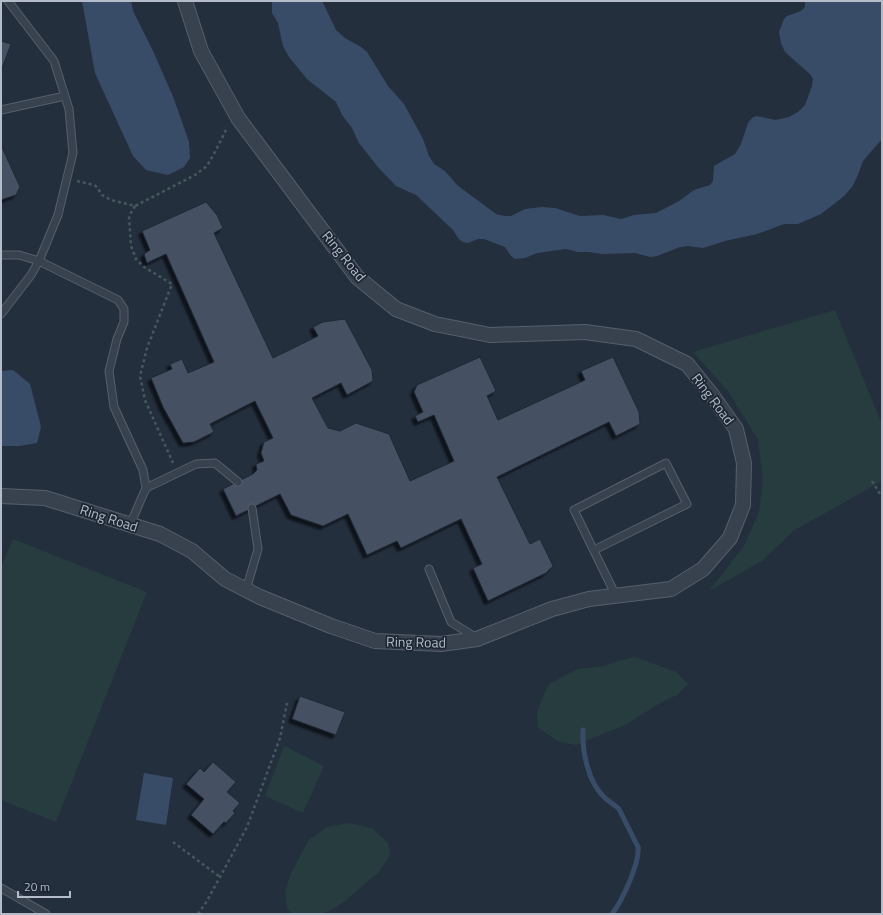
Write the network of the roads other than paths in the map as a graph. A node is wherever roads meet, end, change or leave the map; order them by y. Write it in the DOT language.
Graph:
graph roads {
  1 [pos="8,1"];
  2 [pos="185,1"];
  3 [pos="65,96"];
  4 [pos="1,110"];
  5 [pos="1,254"];
  6 [pos="39,261"];
  7 [pos="1,314"];
  8 [pos="238,482"];
  9 [pos="146,488"];
  10 [pos="1,496"];
  11 [pos="252,508"];
  12 [pos="130,526"];
  13 [pos="594,550"];
  14 [pos="429,569"];
  15 [pos="246,590"];
  16 [pos="616,596"];
  17 [pos="476,639"];
  18 [pos="1,888"];
  19 [pos="38,912"];
  20 [pos="46,914"];
  1 -- 3 [label="lane"];
  2 -- 16 [label="street, Ring Road"];
  3 -- 4 [label="lane"];
  3 -- 6 [label="lane"];
  5 -- 6 [label="lane"];
  6 -- 7 [label="lane"];
  6 -- 9 [label="lane"];
  8 -- 9 [label="lane"];
  9 -- 12 [label="lane"];
  10 -- 12 [label="street, Ring Road"];
  11 -- 15 [label="lane"];
  12 -- 15 [label="street, Ring Road"];
  13 -- 13 [label="lane"];
  13 -- 16 [label="lane"];
  14 -- 17 [label="lane"];
  15 -- 17 [label="street, Ring Road"];
  16 -- 17 [label="street, Ring Road"];
  18 -- 19 [label="lane"];
  19 -- 20 [label="lane"];
}
